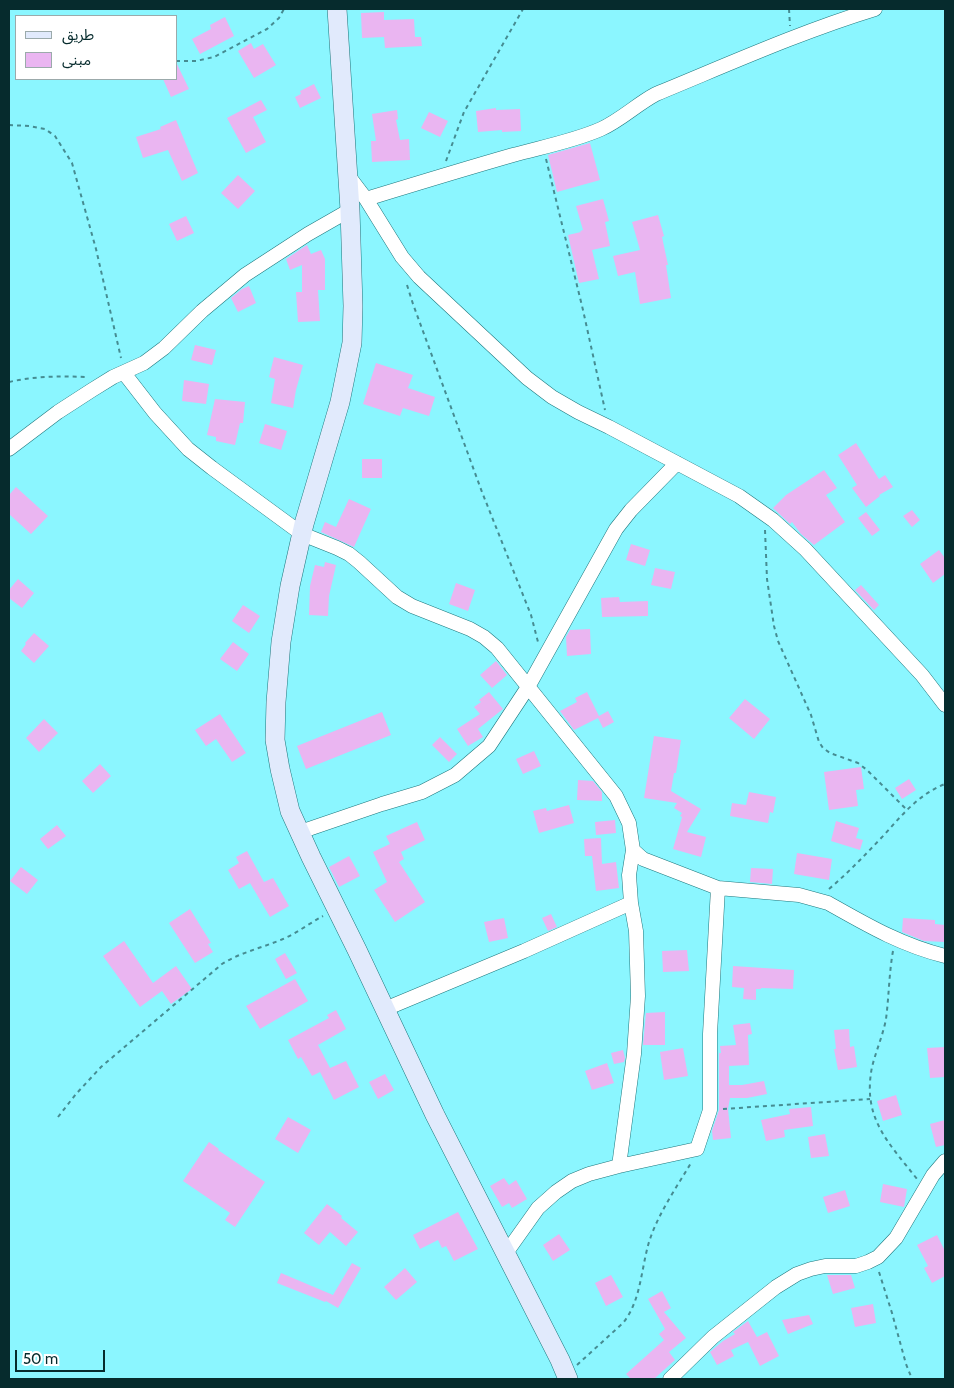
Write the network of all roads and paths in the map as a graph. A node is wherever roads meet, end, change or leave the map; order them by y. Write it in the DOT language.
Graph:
graph roads {
  1 [pos="284,9"];
  2 [pos="337,9"];
  3 [pos="522,9"];
  4 [pos="789,9"];
  5 [pos="875,9"];
  6 [pos="790,38"];
  7 [pos="178,61"];
  8 [pos="9,125"];
  9 [pos="543,147"];
  10 [pos="347,174"];
  11 [pos="441,176"];
  12 [pos="366,199"];
  13 [pos="350,210"];
  14 [pos="402,257"];
  15 [pos="118,375"];
  16 [pos="9,382"];
  17 [pos="609,427"];
  18 [pos="9,449"];
  19 [pos="677,462"];
  20 [pos="764,514"];
  21 [pos="302,534"];
  22 [pos="543,661"];
  23 [pos="528,686"];
  24 [pos="945,705"];
  25 [pos="945,784"];
  26 [pos="907,810"];
  27 [pos="300,832"];
  28 [pos="633,850"];
  29 [pos="718,888"];
  30 [pos="818,900"];
  31 [pos="631,904"];
  32 [pos="336,908"];
  33 [pos="896,940"];
  34 [pos="945,956"];
  35 [pos="385,1009"];
  36 [pos="870,1099"];
  37 [pos="710,1110"];
  38 [pos="58,1117"];
  39 [pos="697,1149"];
  40 [pos="945,1161"];
  41 [pos="619,1166"];
  42 [pos="925,1189"];
  43 [pos="506,1253"];
  44 [pos="875,1259"];
  45 [pos="567,1377"];
  46 [pos="670,1379"];
  47 [pos="912,1379"];
  1 -- 7 [label="path"];
  2 -- 10 [label="street"];
  3 -- 11 [label="path"];
  4 -- 6 [label="path"];
  5 -- 6 [label="street"];
  6 -- 9 [label="street"];
  8 -- 15 [label="path"];
  9 -- 11 [label="street"];
  9 -- 17 [label="path"];
  10 -- 12 [label="street"];
  10 -- 13 [label="street"];
  11 -- 12 [label="street"];
  12 -- 14 [label="street"];
  13 -- 15 [label="street"];
  13 -- 21 [label="street"];
  14 -- 17 [label="street"];
  14 -- 22 [label="path"];
  15 -- 16 [label="path"];
  15 -- 18 [label="street"];
  15 -- 21 [label="street"];
  17 -- 19 [label="street"];
  19 -- 20 [label="street"];
  19 -- 22 [label="street"];
  20 -- 24 [label="street"];
  20 -- 26 [label="path"];
  21 -- 23 [label="street"];
  21 -- 27 [label="street"];
  22 -- 23 [label="street"];
  23 -- 27 [label="street"];
  23 -- 28 [label="street"];
  25 -- 26 [label="path"];
  26 -- 30 [label="path"];
  27 -- 32 [label="street"];
  28 -- 29 [label="street"];
  28 -- 31 [label="street"];
  29 -- 30 [label="street"];
  29 -- 37 [label="street"];
  30 -- 33 [label="street"];
  31 -- 35 [label="street"];
  31 -- 41 [label="street"];
  32 -- 35 [label="street"];
  32 -- 38 [label="path"];
  33 -- 34 [label="street"];
  33 -- 36 [label="path"];
  35 -- 43 [label="street"];
  36 -- 37 [label="path"];
  36 -- 42 [label="path"];
  37 -- 39 [label="street"];
  39 -- 41 [label="street"];
  39 -- 45 [label="path"];
  40 -- 42 [label="street"];
  41 -- 43 [label="street"];
  42 -- 44 [label="street"];
  43 -- 45 [label="street"];
  44 -- 46 [label="street"];
  44 -- 47 [label="path"];
}
